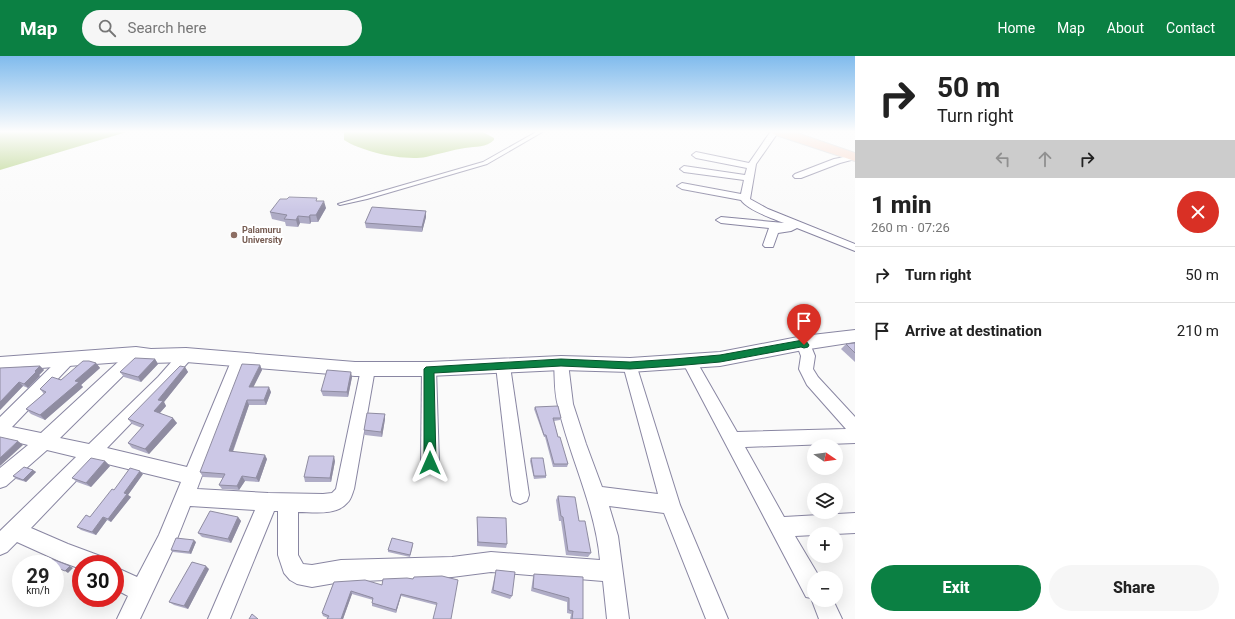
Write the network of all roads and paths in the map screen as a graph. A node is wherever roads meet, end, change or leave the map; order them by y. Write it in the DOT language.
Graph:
graph roads {
  1 [pos="495,157"];
  2 [pos="708,157"];
  3 [pos="758,157"];
  4 [pos="850,157"];
  5 [pos="752,166"];
  6 [pos="684,169"];
  7 [pos="798,176"];
  8 [pos="748,178"];
  9 [pos="682,186"];
  10 [pos="745,198"];
  11 [pos="340,204"];
  12 [pos="720,220"];
  13 [pos="808,228"];
  14 [pos="769,245"];
  15 [pos="855,248"];
  16 [pos="855,336"];
  17 [pos="803,343"];
  18 [pos="136,354"];
  19 [pos="186,355"];
  20 [pos="239,359"];
  21 [pos="67,360"];
  22 [pos="689,361"];
  23 [pos="561,363"];
  24 [pos="0,364"];
  25 [pos="630,365"];
  26 [pos="503,366"];
  27 [pos="368,369"];
  28 [pos="429,369"];
  29 [pos="854,429"];
  30 [pos="45,440"];
  31 [pos="731,440"];
  32 [pos="93,451"];
  33 [pos="430,463"];
  34 [pos="191,476"];
  35 [pos="0,480"];
  36 [pos="520,495"];
  37 [pos="596,495"];
  38 [pos="184,497"];
  39 [pos="278,503"];
  40 [pos="670,505"];
  41 [pos="855,523"];
  42 [pos="779,527"];
  43 [pos="14,530"];
  44 [pos="0,545"];
  45 [pos="72,556"];
  46 [pos="613,571"];
  47 [pos="807,577"];
  48 [pos="124,583"];
  49 [pos="142,592"];
  50 [pos="825,607"];
  51 [pos="128,619"];
  52 [pos="219,619"];
  53 [pos="618,619"];
  54 [pos="717,619"];
  55 [pos="832,619"];
  1 -- 11 [label="lane"];
  2 -- 5 [label="street"];
  3 -- 5 [label="street"];
  4 -- 7 [label="street"];
  5 -- 8 [label="street"];
  6 -- 8 [label="street"];
  8 -- 10 [label="street"];
  9 -- 10 [label="street"];
  10 -- 13 [label="street"];
  12 -- 13 [label="street"];
  13 -- 14 [label="street"];
  13 -- 15 [label="street"];
  16 -- 17 [label="street"];
  17 -- 22 [label="street"];
  17 -- 29 [label="street"];
  18 -- 19 [label="street"];
  18 -- 21 [label="street"];
  18 -- 30 [label="street"];
  19 -- 20 [label="street"];
  19 -- 32 [label="street"];
  20 -- 27 [label="street"];
  20 -- 34 [label="street"];
  21 -- 24 [label="street"];
  21 -- 30 [label="street"];
  22 -- 25 [label="street"];
  22 -- 31 [label="street"];
  23 -- 25 [label="street"];
  23 -- 26 [label="street"];
  23 -- 37 [label="street"];
  25 -- 40 [label="street"];
  26 -- 28 [label="street"];
  26 -- 36 [label="street"];
  27 -- 28 [label="street"];
  27 -- 39 [label="street"];
  28 -- 33 [label="street"];
  29 -- 31 [label="street"];
  30 -- 32 [label="street"];
  30 -- 35 [label="street"];
  31 -- 42 [label="street"];
  32 -- 34 [label="street"];
  32 -- 43 [label="street"];
  34 -- 38 [label="street"];
  37 -- 40 [label="street"];
  37 -- 46 [label="street"];
  38 -- 39 [label="street"];
  38 -- 49 [label="street"];
  39 -- 46 [label="street"];
  39 -- 52 [label="street"];
  40 -- 54 [label="street"];
  41 -- 42 [label="street"];
  42 -- 47 [label="street"];
  43 -- 44 [label="street"];
  43 -- 45 [label="street"];
  46 -- 53 [label="street"];
  48 -- 49 [label="street"];
  49 -- 51 [label="street"];
  50 -- 55 [label="street"];
}
